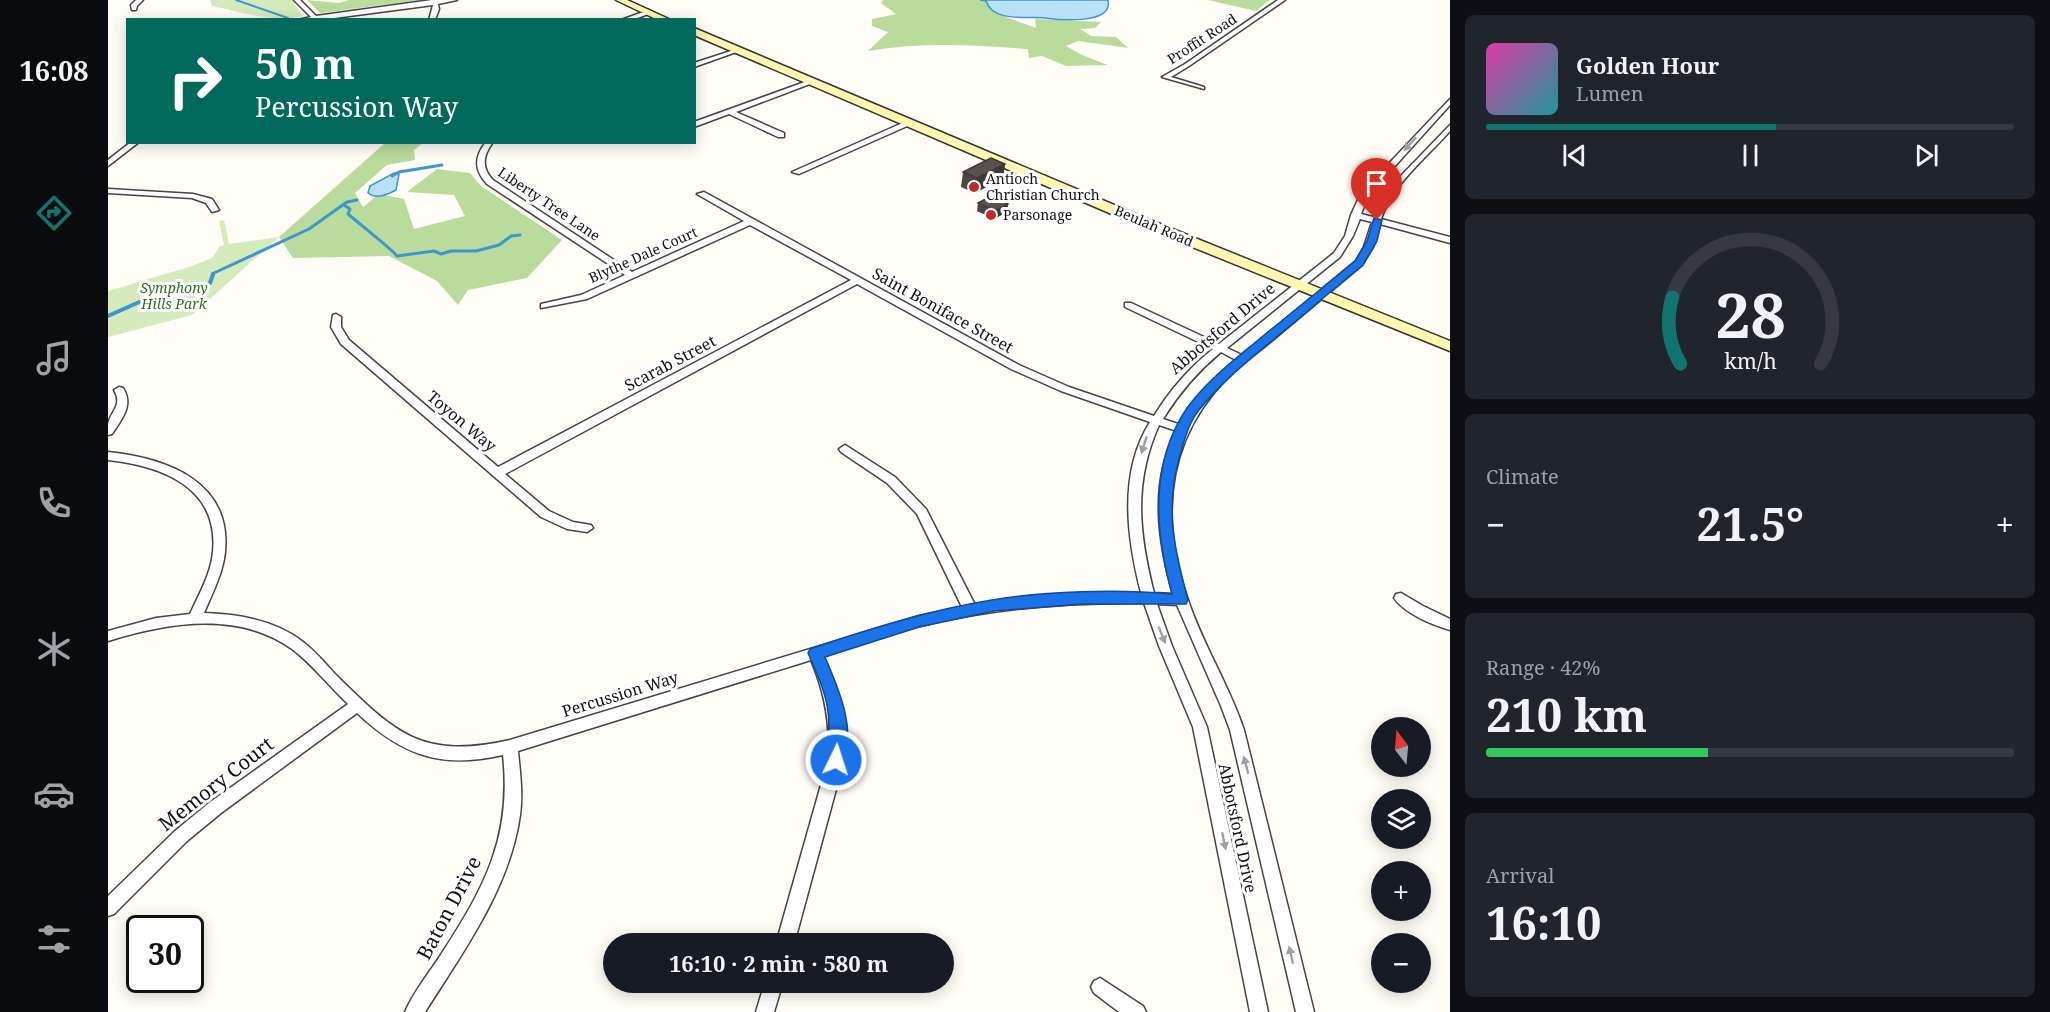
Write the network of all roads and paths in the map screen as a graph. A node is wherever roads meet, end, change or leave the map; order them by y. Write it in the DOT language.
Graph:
graph roads {
  1 [pos="140,0"];
  2 [pos="297,0"];
  3 [pos="454,0"];
  4 [pos="620,0"];
  5 [pos="1282,0"];
  6 [pos="435,1"];
  7 [pos="134,9"];
  8 [pos="649,12"];
  9 [pos="314,17"];
  10 [pos="310,18"];
  11 [pos="433,18"];
  12 [pos="630,18"];
  13 [pos="662,18"];
  14 [pos="696,32"];
  15 [pos="739,50"];
  16 [pos="696,64"];
  17 [pos="813,81"];
  18 [pos="1202,88"];
  19 [pos="1450,102"];
  20 [pos="730,112"];
  21 [pos="910,123"];
  22 [pos="696,124"];
  23 [pos="1450,127"];
  24 [pos="781,135"];
  25 [pos="133,144"];
  26 [pos="489,144"];
  27 [pos="108,164"];
  28 [pos="796,172"];
  29 [pos="108,191"];
  30 [pos="701,194"];
  31 [pos="215,210"];
  32 [pos="1355,215"];
  33 [pos="1377,220"];
  34 [pos="751,221"];
  35 [pos="1450,240"];
  36 [pos="631,275"];
  37 [pos="858,280"];
  38 [pos="1299,285"];
  39 [pos="1322,294"];
  40 [pos="1128,305"];
  41 [pos="544,306"];
  42 [pos="336,317"];
  43 [pos="1450,346"];
  44 [pos="1219,349"];
  45 [pos="1243,359"];
  46 [pos="119,390"];
  47 [pos="1155,420"];
  48 [pos="1182,429"];
  49 [pos="108,431"];
  50 [pos="845,449"];
  51 [pos="108,456"];
  52 [pos="497,472"];
  53 [pos="587,528"];
  54 [pos="1148,598"];
  55 [pos="1401,598"];
  56 [pos="1181,600"];
  57 [pos="970,609"];
  58 [pos="195,618"];
  59 [pos="1450,625"];
  60 [pos="108,636"];
  61 [pos="815,653"];
  62 [pos="359,704"];
  63 [pos="510,747"];
  64 [pos="108,908"];
  65 [pos="788,933"];
  66 [pos="1100,987"];
  67 [pos="771,993"];
  68 [pos="414,1012"];
  69 [pos="765,1012"];
  70 [pos="1137,1012"];
  71 [pos="1259,1012"];
  72 [pos="1305,1012"];
  1 -- 7 [label="street"];
  2 -- 9 [label="street"];
  3 -- 6 [label="street"];
  4 -- 8 [label="main road"];
  5 -- 18 [label="street, Proffit Road"];
  6 -- 9 [label="street"];
  6 -- 11 [label="street"];
  8 -- 12 [label="street"];
  8 -- 13 [label="main road"];
  9 -- 10 [label="street"];
  14 -- 15 [label="main road, Beulah Road"];
  15 -- 16 [label="street"];
  15 -- 17 [label="main road, Beulah Road"];
  17 -- 20 [label="street"];
  17 -- 21 [label="main road, Beulah Road"];
  19 -- 32 [label="street, Abbotsford Drive, one-way"];
  20 -- 22 [label="street"];
  20 -- 24 [label="street"];
  21 -- 28 [label="street"];
  21 -- 38 [label="main road, Beulah Road"];
  23 -- 33 [label="street, Abbotsford Drive"];
  25 -- 27 [label="street"];
  26 -- 36 [label="street, Liberty Tree Lane"];
  29 -- 31 [label="street"];
  30 -- 34 [label="street, Saint Boniface Street"];
  32 -- 33 [label="street"];
  32 -- 38 [label="street, Abbotsford Drive"];
  33 -- 35 [label="street"];
  33 -- 39 [label="street, Abbotsford Drive"];
  34 -- 36 [label="street, Blythe Dale Court"];
  34 -- 37 [label="street, Saint Boniface Street"];
  36 -- 41 [label="street, Blythe Dale Court"];
  37 -- 47 [label="street, Saint Boniface Street"];
  37 -- 52 [label="street, Scarab Street"];
  38 -- 39 [label="main road, Beulah Road"];
  38 -- 44 [label="street, Abbotsford Drive"];
  39 -- 43 [label="main road, Beulah Road"];
  39 -- 45 [label="street, Abbotsford Drive"];
  40 -- 44 [label="street"];
  42 -- 52 [label="street, Toyon Way"];
  44 -- 45 [label="street"];
  44 -- 47 [label="street, Abbotsford Drive"];
  45 -- 48 [label="street, Abbotsford Drive"];
  46 -- 49 [label="street"];
  47 -- 48 [label="street, Saint Boniface Street"];
  47 -- 54 [label="street, Abbotsford Drive, one-way"];
  48 -- 56 [label="street, Abbotsford Drive"];
  50 -- 57 [label="street"];
  51 -- 58 [label="street"];
  52 -- 53 [label="street, Toyon Way"];
  54 -- 56 [label="street, Percussion Way"];
  54 -- 57 [label="street, Percussion Way"];
  54 -- 71 [label="street, Abbotsford Drive, one-way"];
  55 -- 59 [label="street"];
  72 -- 56 [label="street, Abbotsford Drive, one-way"];
  57 -- 61 [label="street, Percussion Way"];
  58 -- 60 [label="street, Percussion Way"];
  58 -- 62 [label="street, Percussion Way"];
  61 -- 63 [label="street, Percussion Way"];
  61 -- 65 [label="street"];
  62 -- 63 [label="street, Percussion Way"];
  62 -- 64 [label="street, Memory Court"];
  63 -- 68 [label="street, Baton Drive"];
  66 -- 70 [label="street"];
  67 -- 69 [label="street"];
}
